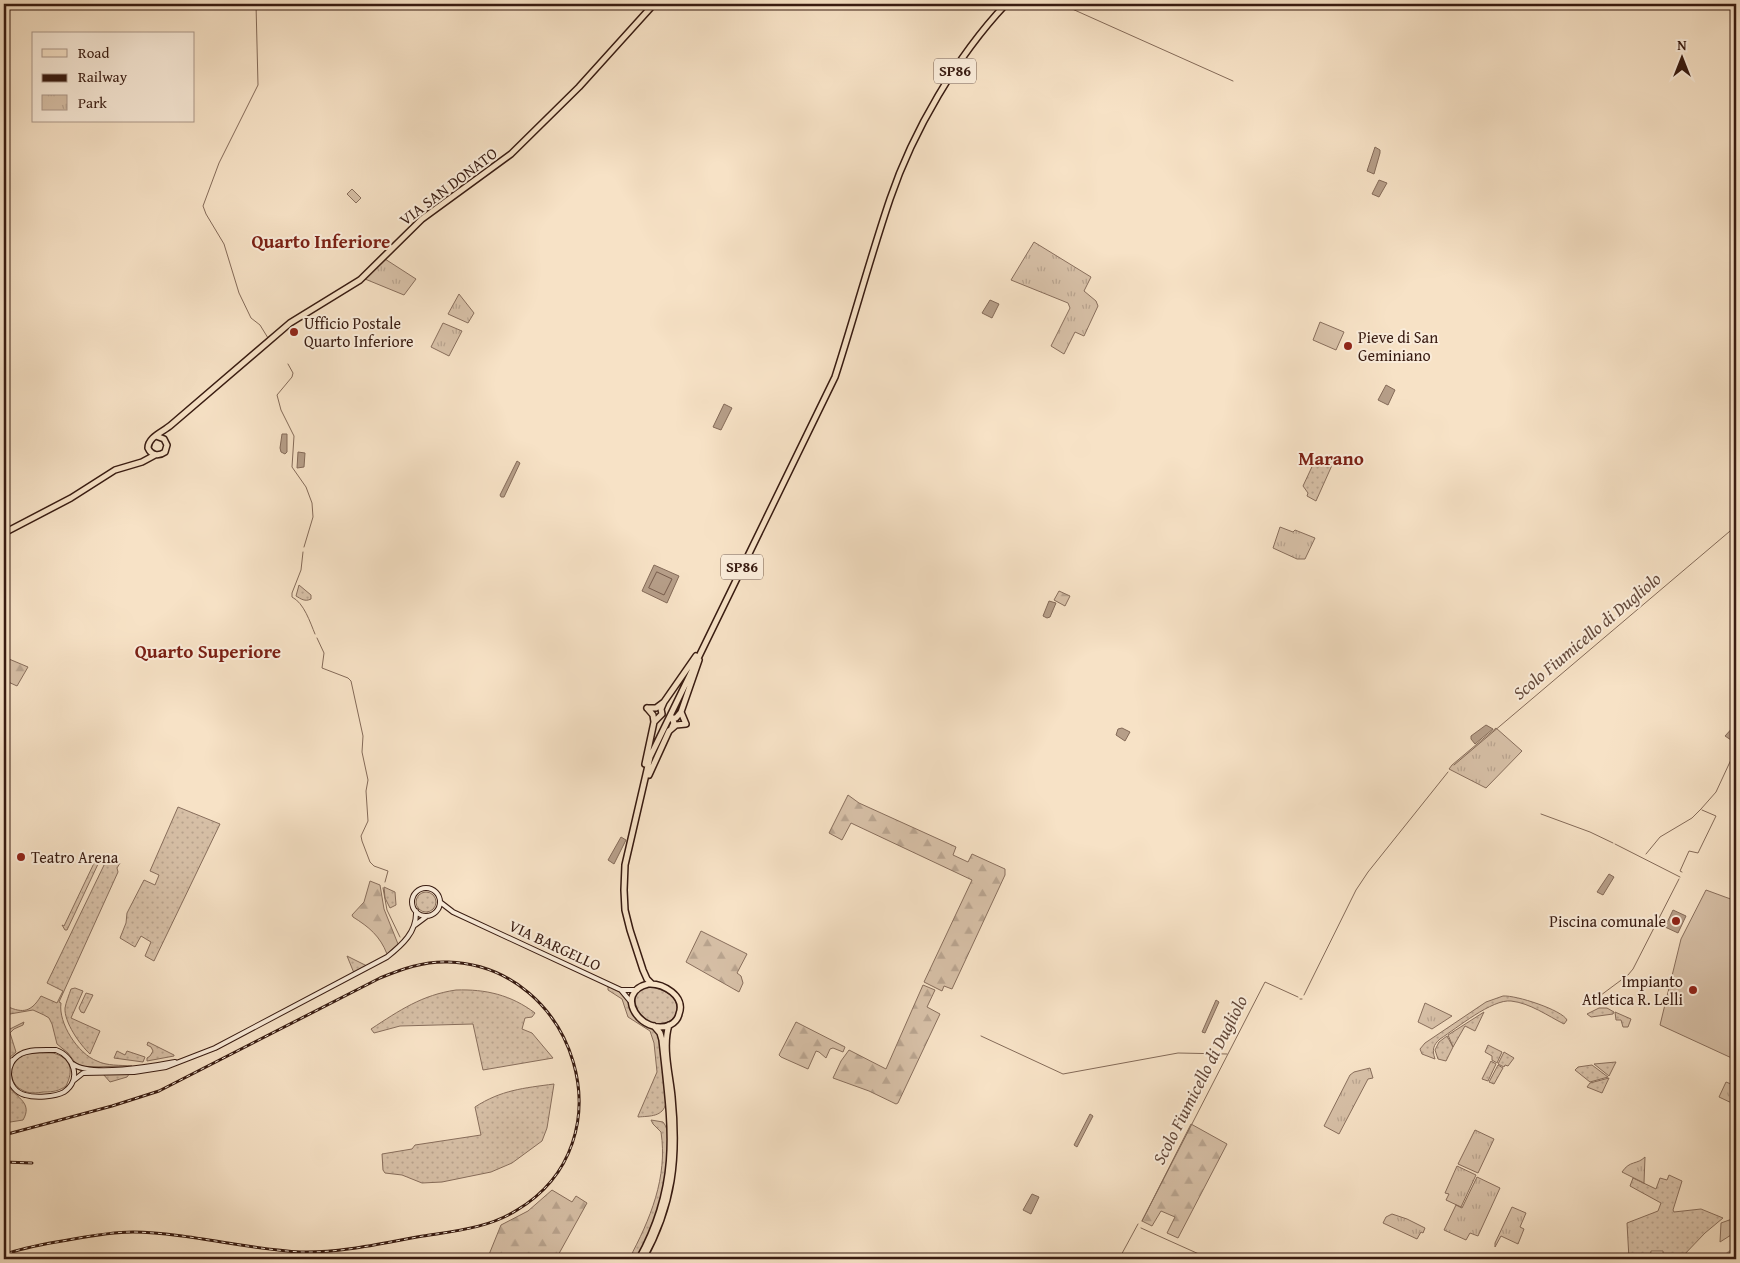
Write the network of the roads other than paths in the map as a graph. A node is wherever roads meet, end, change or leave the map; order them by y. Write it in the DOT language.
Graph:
graph roads {
  1 [pos="654,4"];
  2 [pos="1006,4"];
  3 [pos="171,425"];
  4 [pos="156,436"];
  5 [pos="164,438"];
  6 [pos="148,448"];
  7 [pos="155,455"];
  8 [pos="138,464"];
  9 [pos="4,533"];
  10 [pos="704,646"];
  11 [pos="664,702"];
  12 [pos="681,712"];
  13 [pos="654,722"];
  14 [pos="672,728"];
  15 [pos="640,800"];
  16 [pos="440,902"];
  17 [pos="416,911"];
  18 [pos="437,911"];
  19 [pos="453,912"];
  20 [pos="427,916"];
  21 [pos="414,927"];
  22 [pos="643,970"];
  23 [pos="652,984"];
  24 [pos="638,988"];
  25 [pos="622,990"];
  26 [pos="631,1003"];
  27 [pos="654,1026"];
  28 [pos="669,1026"];
  29 [pos="191,1058"];
  30 [pos="13,1060"];
  31 [pos="4,1063"];
  32 [pos="72,1063"];
  33 [pos="4,1069"];
  34 [pos="8,1075"];
  35 [pos="73,1081"];
  36 [pos="639,1259"];
  37 [pos="643,1259"];
  1 -- 3 [label="main road, VIA SAN DONATO"];
  2 -- 10 [label="main road, SP86"];
  3 -- 4 [label="main road, VIA SAN DONATO"];
  3 -- 5 [label="main road, VIA SAN DONATO"];
  4 -- 5 [label="main road"];
  4 -- 6 [label="main road"];
  5 -- 7 [label="main road"];
  6 -- 7 [label="main road"];
  6 -- 8 [label="main road"];
  7 -- 8 [label="main road"];
  8 -- 9 [label="main road"];
  10 -- 11 [label="main road"];
  10 -- 12 [label="main road"];
  10 -- 15 [label="main road, SP86"];
  11 -- 13 [label="main road"];
  11 -- 13 [label="main road"];
  12 -- 14 [label="main road"];
  12 -- 14 [label="main road"];
  13 -- 15 [label="main road"];
  14 -- 15 [label="main road"];
  15 -- 22 [label="main road, SP86"];
  16 -- 17 [label="main road"];
  16 -- 18 [label="main road"];
  16 -- 19 [label="main road"];
  17 -- 20 [label="main road"];
  17 -- 21 [label="main road"];
  18 -- 19 [label="main road"];
  18 -- 20 [label="main road"];
  19 -- 25 [label="main road, VIA BARGELLO"];
  20 -- 21 [label="main road"];
  21 -- 29 [label="main road"];
  22 -- 23 [label="main road, SP86"];
  22 -- 24 [label="main road, SP86"];
  23 -- 24 [label="main road"];
  23 -- 28 [label="main road"];
  24 -- 25 [label="main road, VIA BARGELLO"];
  24 -- 26 [label="main road"];
  25 -- 26 [label="main road"];
  26 -- 27 [label="main road"];
  27 -- 28 [label="main road"];
  27 -- 36 [label="main road"];
  28 -- 37 [label="main road"];
  29 -- 32 [label="main road"];
  29 -- 35 [label="main road"];
  30 -- 31 [label="main road"];
  30 -- 32 [label="main road"];
  30 -- 34 [label="main road"];
  32 -- 35 [label="main road"];
  33 -- 34 [label="main road"];
  34 -- 35 [label="main road"];
}
